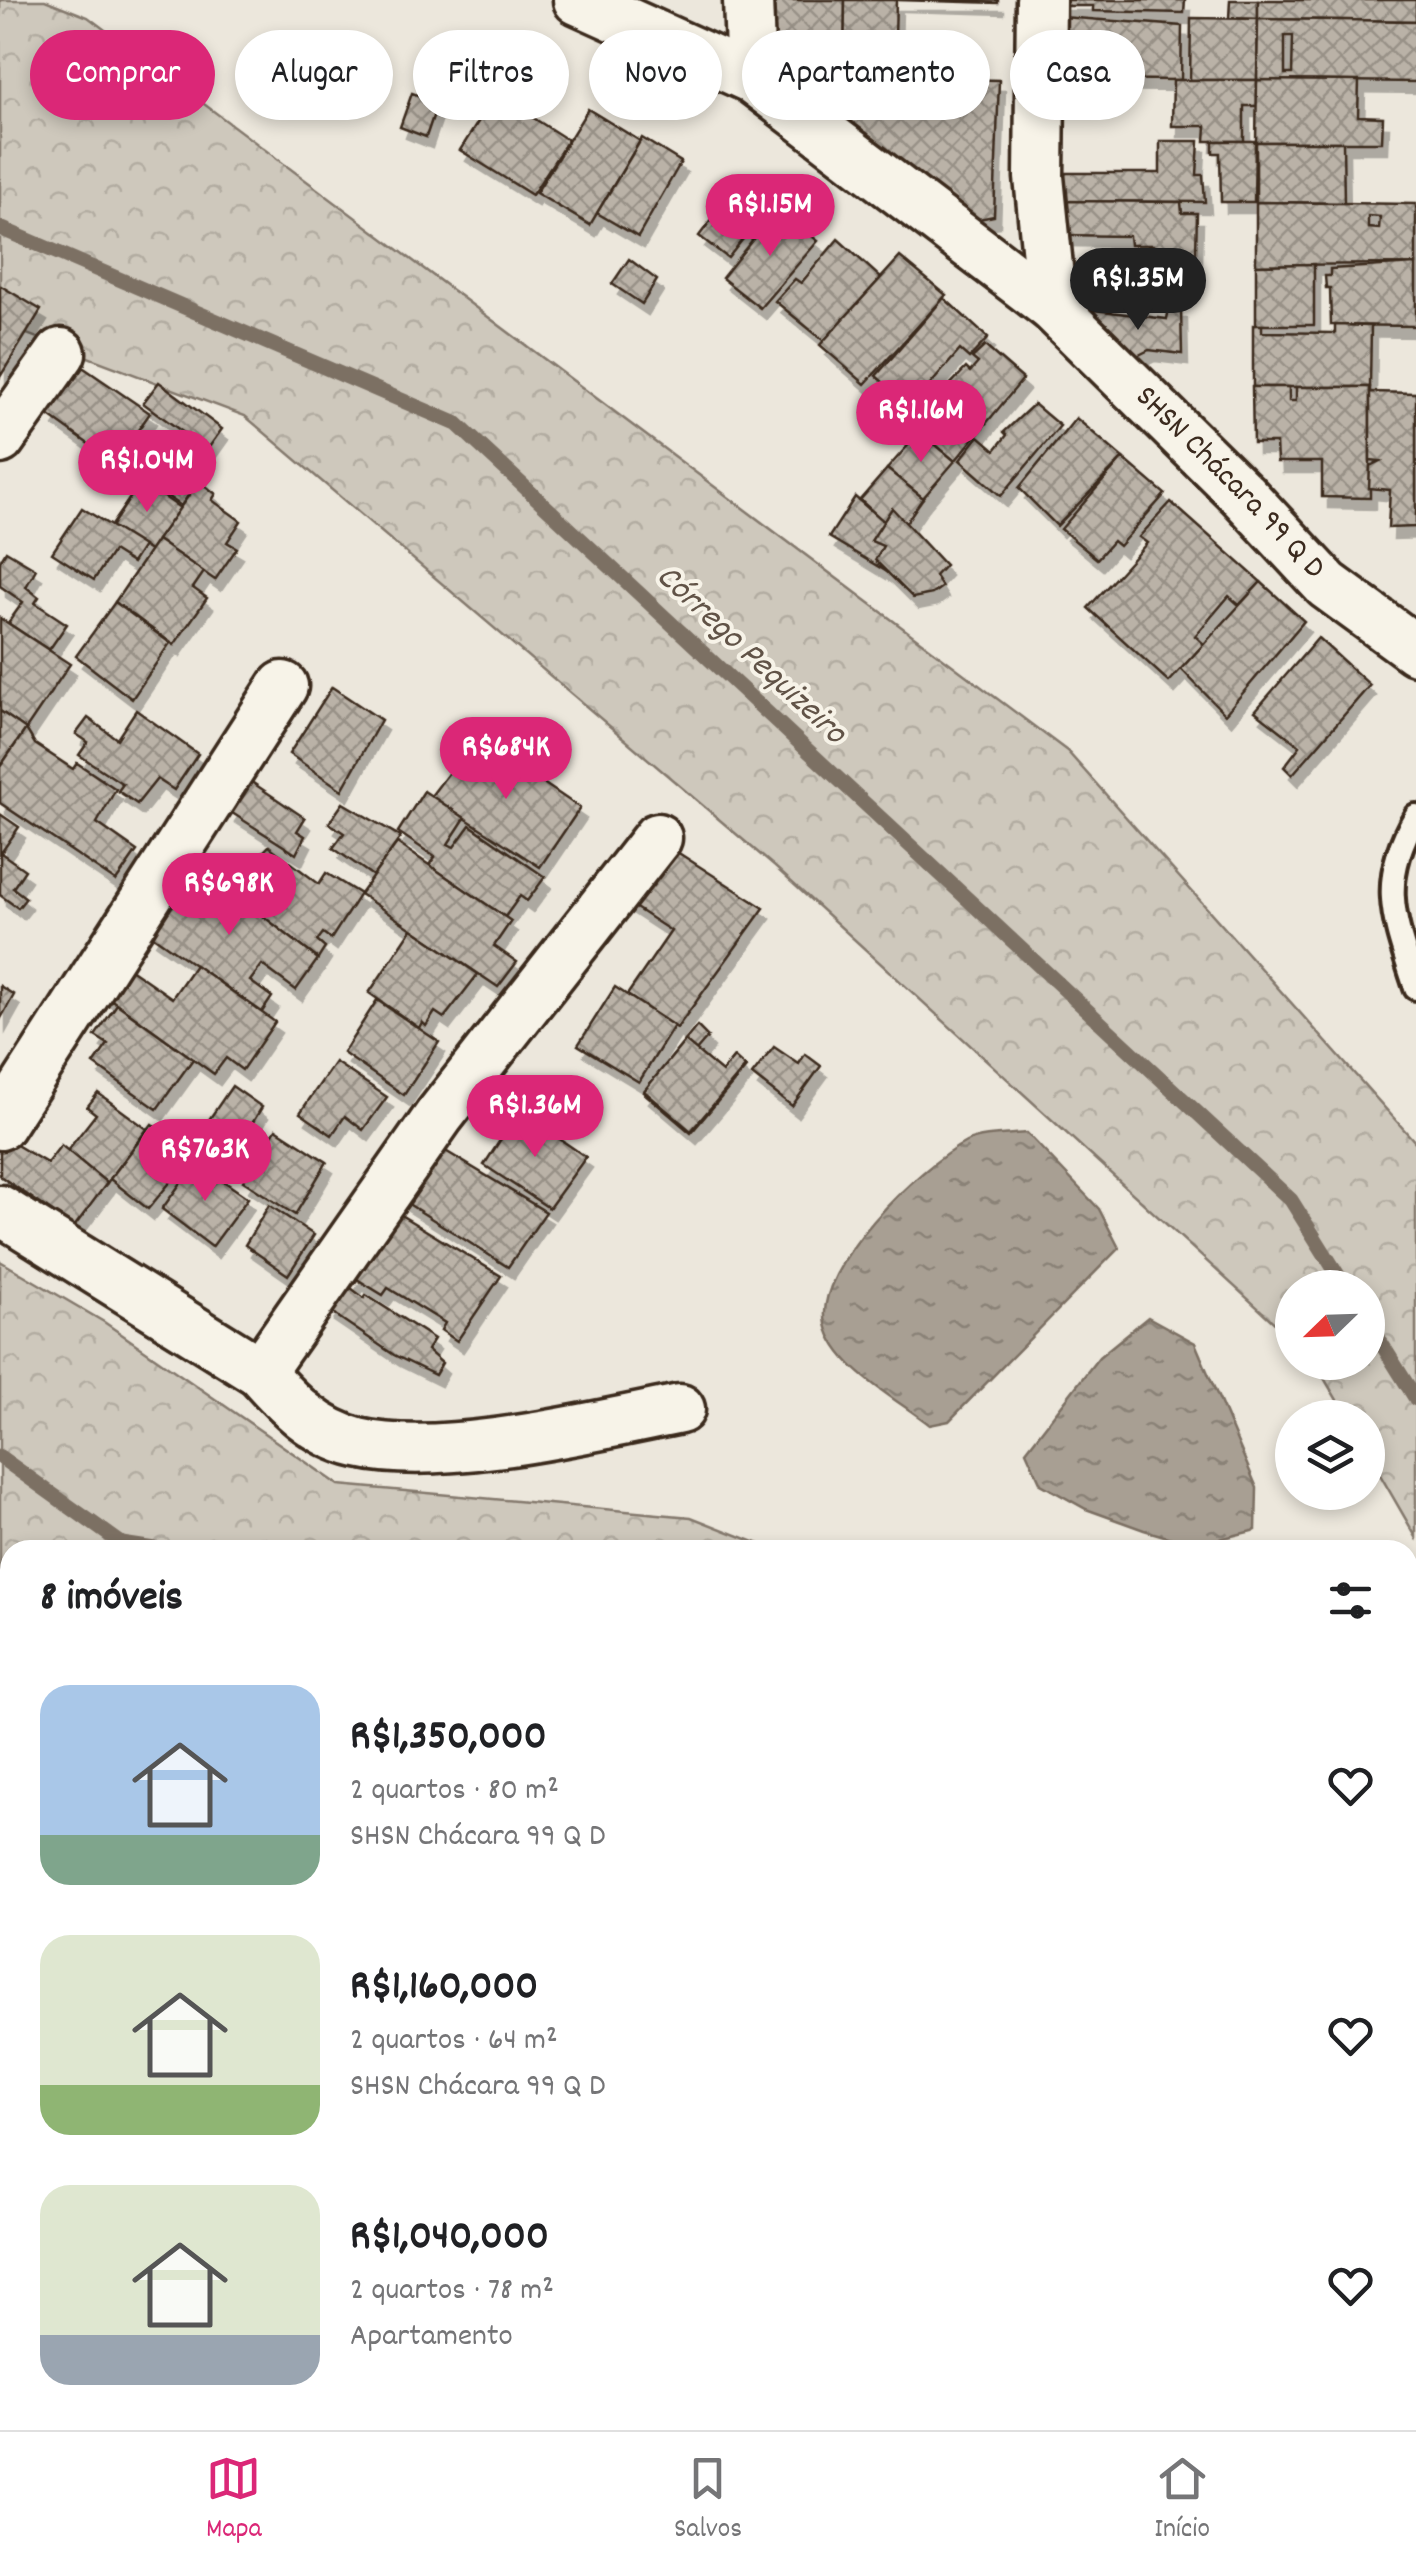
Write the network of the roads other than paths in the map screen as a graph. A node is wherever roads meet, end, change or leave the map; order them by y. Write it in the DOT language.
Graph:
graph roads {
  1 [pos="578,0"];
  2 [pos="748,0"];
  3 [pos="1041,0"];
  4 [pos="749,30"];
  5 [pos="742,74"];
  6 [pos="805,120"];
  7 [pos="1052,307"];
  8 [pos="62,353"];
  9 [pos="0,440"];
  10 [pos="1416,650"];
  11 [pos="283,686"];
  12 [pos="1416,816"];
  13 [pos="656,838"];
  14 [pos="1416,988"];
  15 [pos="0,1124"];
  16 [pos="0,1210"];
  17 [pos="260,1372"];
  18 [pos="680,1409"];
  1 -- 5 [label="street, SHSN Chácara 99 Q D"];
  2 -- 4 [label="street"];
  3 -- 7 [label="street"];
  6 -- 7 [label="street, SHSN Chácara 99 Q D"];
  7 -- 10 [label="street, SHSN Chácara 99 Q D"];
  8 -- 9 [label="street"];
  11 -- 15 [label="street"];
  12 -- 14 [label="lane"];
  13 -- 17 [label="street"];
  16 -- 17 [label="street"];
  17 -- 18 [label="street"];
}
